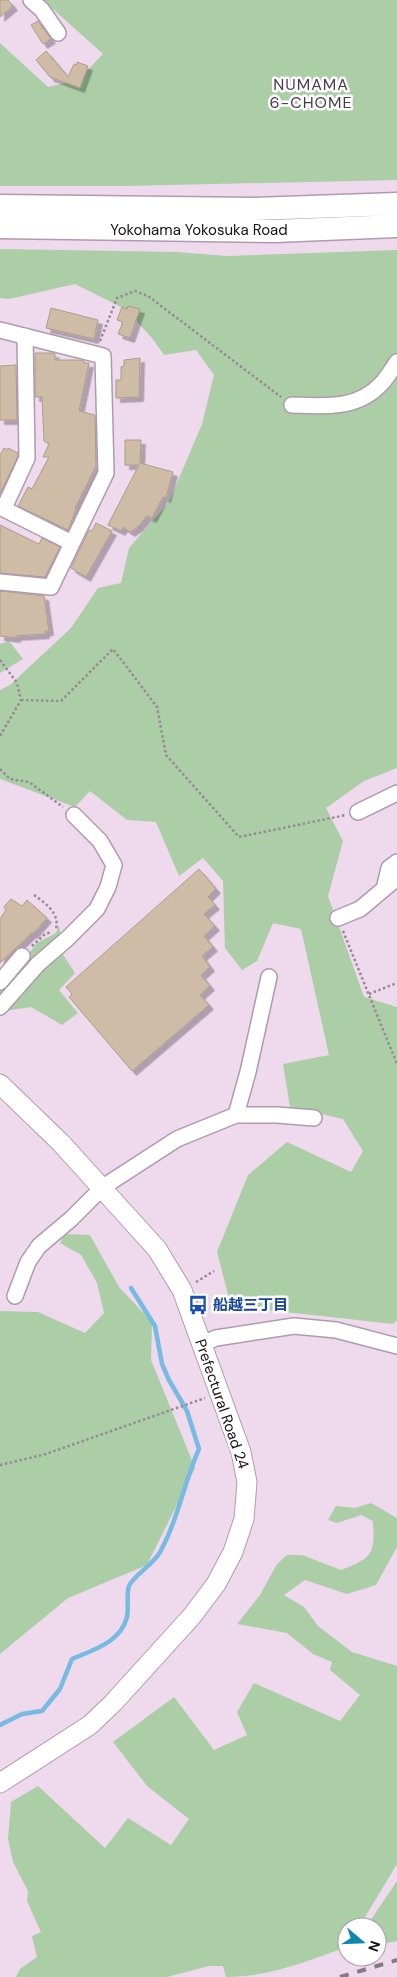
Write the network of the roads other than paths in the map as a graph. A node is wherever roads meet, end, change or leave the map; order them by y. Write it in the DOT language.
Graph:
graph roads {
  1 [pos="31,0"];
  2 [pos="58,33"];
  3 [pos="397,204"];
  4 [pos="0,206"];
  5 [pos="397,226"];
  6 [pos="0,227"];
  7 [pos="0,330"];
  8 [pos="25,336"];
  9 [pos="397,362"];
  10 [pos="292,406"];
  11 [pos="2,508"];
  12 [pos="72,543"];
  13 [pos="0,582"];
  14 [pos="397,793"];
  15 [pos="358,812"];
  16 [pos="74,815"];
  17 [pos="397,862"];
  18 [pos="397,878"];
  19 [pos="384,889"];
  20 [pos="338,918"];
  21 [pos="22,956"];
  22 [pos="269,977"];
  23 [pos="0,982"];
  24 [pos="0,1007"];
  25 [pos="0,1084"];
  26 [pos="236,1115"];
  27 [pos="314,1118"];
  28 [pos="102,1187"];
  29 [pos="15,1296"];
  30 [pos="202,1344"];
  31 [pos="397,1346"];
  32 [pos="0,1784"];
  1 -- 2 [label="street"];
  3 -- 4 [label="highway, Yokohama Yokosuka Road"];
  5 -- 6 [label="highway, Yokohama Yokosuka Road"];
  7 -- 8 [label="street"];
  8 -- 11 [label="street"];
  8 -- 12 [label="street"];
  9 -- 10 [label="street"];
  11 -- 12 [label="street"];
  12 -- 13 [label="street"];
  14 -- 15 [label="street"];
  16 -- 24 [label="street"];
  17 -- 19 [label="street"];
  18 -- 19 [label="street"];
  19 -- 20 [label="street"];
  21 -- 23 [label="street"];
  22 -- 26 [label="street"];
  25 -- 28 [label="main road, Prefectural Road 24"];
  26 -- 27 [label="street"];
  26 -- 28 [label="street"];
  28 -- 29 [label="street"];
  28 -- 30 [label="main road, Prefectural Road 24"];
  30 -- 31 [label="street"];
  30 -- 32 [label="main road, Prefectural Road 24"];
}
